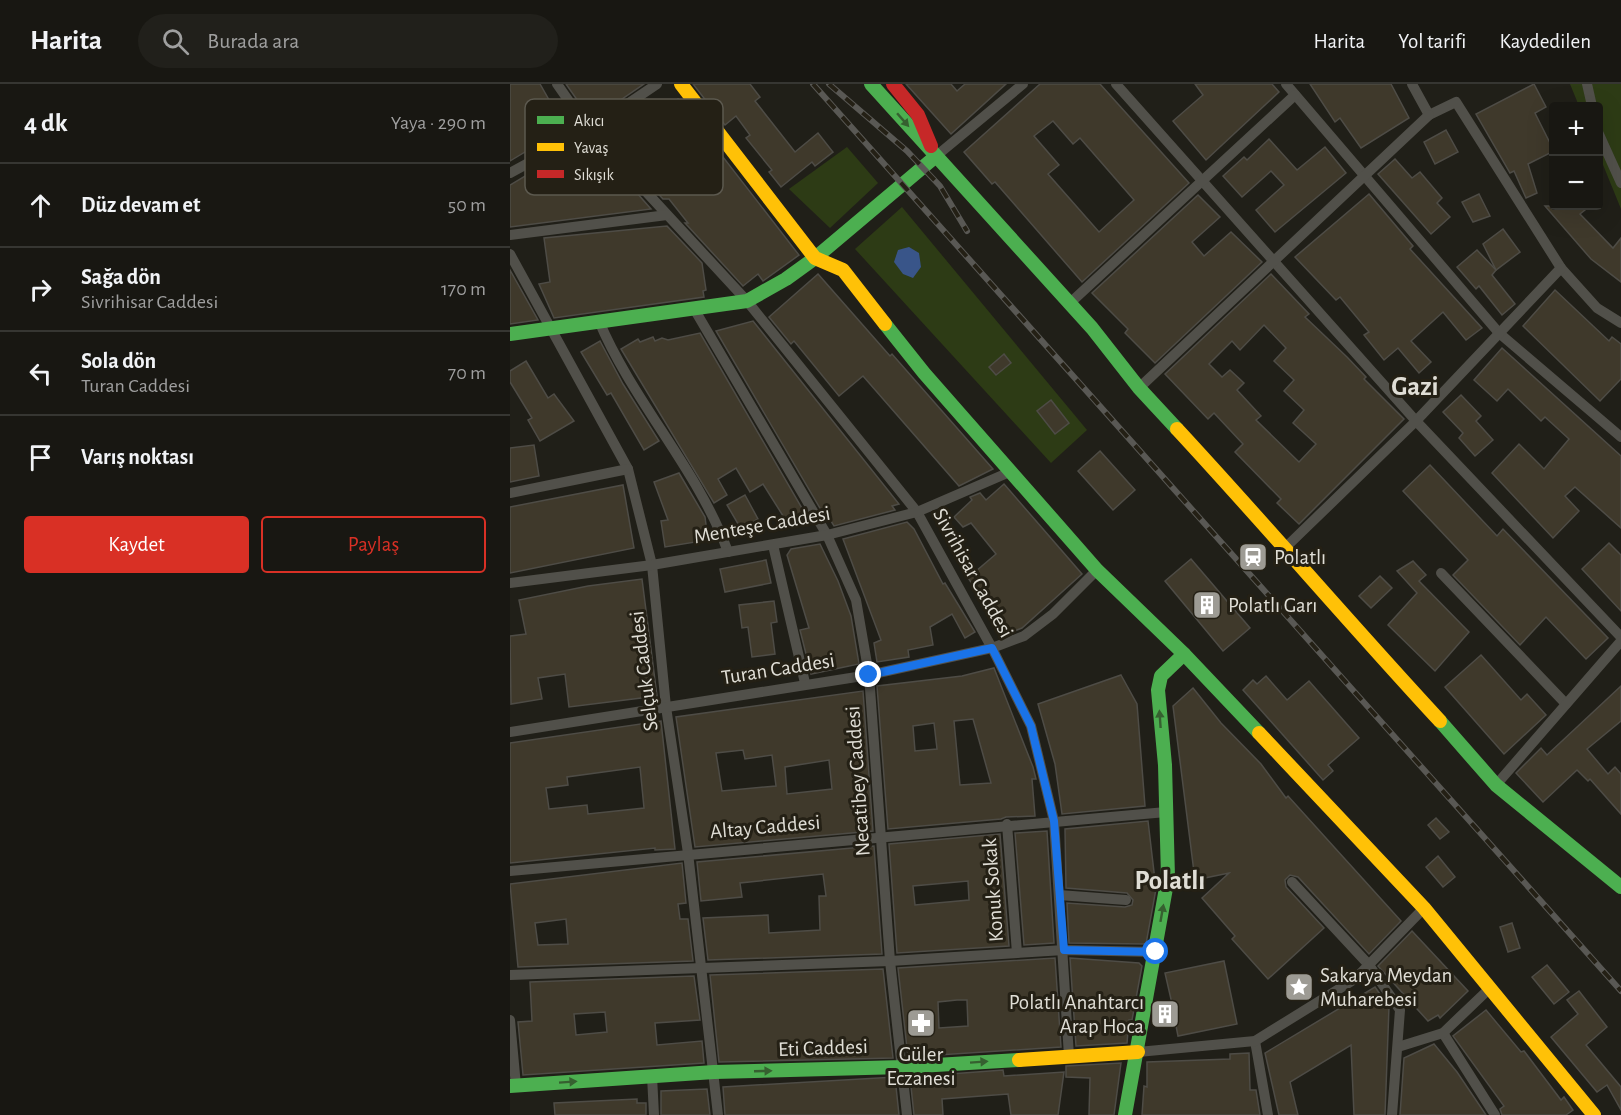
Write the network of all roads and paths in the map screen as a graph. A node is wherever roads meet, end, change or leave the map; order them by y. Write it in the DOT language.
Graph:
graph roads {
  1 [pos="557,84"];
  2 [pos="657,84"];
  3 [pos="681,84"];
  4 [pos="871,84"];
  5 [pos="893,84"];
  6 [pos="1023,84"];
  7 [pos="1116,84"];
  8 [pos="1286,84"];
  9 [pos="1412,84"];
  10 [pos="1587,84"];
  11 [pos="1295,94"];
  12 [pos="567,99"];
  13 [pos="635,99"];
  14 [pos="692,99"];
  15 [pos="1592,102"];
  16 [pos="1429,115"];
  17 [pos="723,139"];
  18 [pos="1603,141"];
  19 [pos="935,157"];
  20 [pos="525,165"];
  21 [pos="510,173"];
  22 [pos="1363,176"];
  23 [pos="1202,181"];
  24 [pos="1621,183"];
  25 [pos="649,195"];
  26 [pos="667,214"];
  27 [pos="510,235"];
  28 [pos="510,254"];
  29 [pos="814,258"];
  30 [pos="1274,261"];
  31 [pos="1562,268"];
  32 [pos="747,301"];
  33 [pos="1069,304"];
  34 [pos="693,308"];
  35 [pos="599,321"];
  36 [pos="1621,323"];
  37 [pos="552,328"];
  38 [pos="1498,333"];
  39 [pos="510,334"];
  40 [pos="1139,388"];
  41 [pos="1416,421"];
  42 [pos="1621,437"];
  43 [pos="628,469"];
  44 [pos="1012,471"];
  45 [pos="510,492"];
  46 [pos="917,512"];
  47 [pos="827,535"];
  48 [pos="773,545"];
  49 [pos="1286,547"];
  50 [pos="728,552"];
  51 [pos="652,565"];
  52 [pos="1097,570"];
  53 [pos="1441,573"];
  54 [pos="510,583"];
  55 [pos="1621,639"];
  56 [pos="992,648"];
  57 [pos="1184,654"];
  58 [pos="869,675"];
  59 [pos="805,683"];
  60 [pos="1566,704"];
  61 [pos="666,707"];
  62 [pos="510,732"];
  63 [pos="1496,785"];
  64 [pos="1166,812"];
  65 [pos="1054,821"];
  66 [pos="1007,824"];
  67 [pos="882,836"];
  68 [pos="688,853"];
  69 [pos="510,871"];
  70 [pos="1292,882"];
  71 [pos="1621,887"];
  72 [pos="1059,895"];
  73 [pos="1126,900"];
  74 [pos="1424,908"];
  75 [pos="1064,950"];
  76 [pos="1156,952"];
  77 [pos="1017,953"];
  78 [pos="890,961"];
  79 [pos="1369,965"];
  80 [pos="702,967"];
  81 [pos="510,975"];
  82 [pos="1489,989"];
  83 [pos="510,1027"];
  84 [pos="1443,1033"];
  85 [pos="1255,1041"];
  86 [pos="1398,1047"];
  87 [pos="1138,1052"];
  88 [pos="1069,1056"];
  89 [pos="903,1067"];
  90 [pos="714,1072"];
  91 [pos="652,1076"];
  92 [pos="513,1086"];
  93 [pos="1587,1112"];
  94 [pos="654,1115"];
  95 [pos="718,1115"];
  96 [pos="907,1115"];
  97 [pos="1125,1115"];
  98 [pos="1269,1115"];
  99 [pos="1392,1115"];
  100 [pos="1495,1115"];
  1 -- 12 [label="street, Sivrihisar Caddesi"];
  2 -- 13 [label="street"];
  3 -- 14 [label="street"];
  4 -- 19 [label="street, one-way"];
  5 -- 19 [label="street"];
  6 -- 19 [label="street"];
  7 -- 23 [label="street"];
  8 -- 11 [label="street"];
  9 -- 16 [label="street"];
  10 -- 15 [label="street"];
  11 -- 22 [label="street"];
  11 -- 23 [label="street"];
  16 -- 22 [label="street"];
  16 -- 31 [label="street"];
  17 -- 29 [label="street"];
  18 -- 24 [label="street"];
  19 -- 29 [label="street"];
  19 -- 33 [label="street"];
  20 -- 21 [label="street"];
  22 -- 30 [label="street"];
  22 -- 38 [label="street"];
  23 -- 30 [label="street"];
  23 -- 33 [label="street"];
  25 -- 26 [label="street, Sivrihisar Caddesi"];
  26 -- 27 [label="street"];
  26 -- 32 [label="street, Sivrihisar Caddesi"];
  28 -- 37 [label="street, Selçuk Caddesi"];
  29 -- 32 [label="street"];
  29 -- 44 [label="street"];
  30 -- 40 [label="street"];
  30 -- 41 [label="street"];
  31 -- 36 [label="street"];
  31 -- 38 [label="street"];
  32 -- 34 [label="street"];
  32 -- 46 [label="street, Sivrihisar Caddesi"];
  33 -- 40 [label="street"];
  34 -- 35 [label="street"];
  34 -- 47 [label="street, Necatibey Caddesi"];
  35 -- 37 [label="street"];
  35 -- 50 [label="street"];
  37 -- 39 [label="street"];
  37 -- 43 [label="street, Selçuk Caddesi"];
  38 -- 41 [label="street"];
  38 -- 42 [label="street"];
  40 -- 49 [label="street"];
  41 -- 49 [label="street"];
  41 -- 55 [label="street"];
  43 -- 45 [label="street"];
  43 -- 51 [label="street, Selçuk Caddesi"];
  44 -- 46 [label="street, Menteşe Caddesi"];
  44 -- 52 [label="street"];
  46 -- 47 [label="street, Menteşe Caddesi"];
  46 -- 56 [label="street, Sivrihisar Caddesi"];
  47 -- 48 [label="street, Menteşe Caddesi"];
  47 -- 58 [label="street, Necatibey Caddesi"];
  48 -- 50 [label="street, Menteşe Caddesi"];
  48 -- 59 [label="street"];
  49 -- 63 [label="street"];
  50 -- 51 [label="street, Menteşe Caddesi"];
  51 -- 54 [label="street, Menteşe Caddesi"];
  51 -- 61 [label="street, Selçuk Caddesi"];
  52 -- 56 [label="street, Turan Caddesi"];
  52 -- 57 [label="street"];
  53 -- 60 [label="street"];
  55 -- 60 [label="street"];
  56 -- 58 [label="street, Turan Caddesi"];
  56 -- 65 [label="street, Sivrihisar Caddesi"];
  64 -- 57 [label="street, one-way"];
  57 -- 74 [label="street"];
  58 -- 59 [label="street, Turan Caddesi"];
  58 -- 67 [label="street, Necatibey Caddesi"];
  59 -- 61 [label="street, Turan Caddesi"];
  60 -- 63 [label="street"];
  61 -- 62 [label="street, Turan Caddesi"];
  61 -- 68 [label="street, Selçuk Caddesi"];
  63 -- 71 [label="street"];
  64 -- 65 [label="street, Altay Caddesi"];
  76 -- 64 [label="street, one-way"];
  65 -- 66 [label="street, Altay Caddesi"];
  65 -- 72 [label="street, Sivrihisar Caddesi"];
  66 -- 67 [label="street, Altay Caddesi"];
  66 -- 77 [label="street, Konuk Sokak"];
  67 -- 68 [label="street, Altay Caddesi"];
  67 -- 78 [label="street, Necatibey Caddesi"];
  68 -- 69 [label="street, Altay Caddesi"];
  68 -- 80 [label="street, Selçuk Caddesi"];
  70 -- 79 [label="street"];
  72 -- 73 [label="street"];
  72 -- 75 [label="street, Sivrihisar Caddesi"];
  74 -- 79 [label="street"];
  74 -- 82 [label="street"];
  75 -- 76 [label="street"];
  75 -- 77 [label="street"];
  75 -- 88 [label="street, Sivrihisar Caddesi"];
  76 -- 87 [label="street"];
  77 -- 78 [label="street"];
  78 -- 80 [label="street"];
  78 -- 89 [label="street, Necatibey Caddesi"];
  79 -- 85 [label="street"];
  79 -- 86 [label="street"];
  80 -- 81 [label="street"];
  80 -- 90 [label="street, Selçuk Caddesi"];
  82 -- 84 [label="street"];
  82 -- 93 [label="street"];
  83 -- 92 [label="street"];
  84 -- 86 [label="street"];
  84 -- 100 [label="street"];
  85 -- 87 [label="street"];
  85 -- 98 [label="street"];
  86 -- 99 [label="street"];
  87 -- 88 [label="street, Eti Caddesi"];
  87 -- 97 [label="street"];
  89 -- 88 [label="street, Eti Caddesi, one-way"];
  90 -- 89 [label="street, Eti Caddesi, one-way"];
  89 -- 96 [label="street, Necatibey Caddesi"];
  90 -- 91 [label="street, Eti Caddesi"];
  90 -- 95 [label="street, Selçuk Caddesi"];
  92 -- 91 [label="street, Eti Caddesi, one-way"];
  91 -- 94 [label="street"];
}
